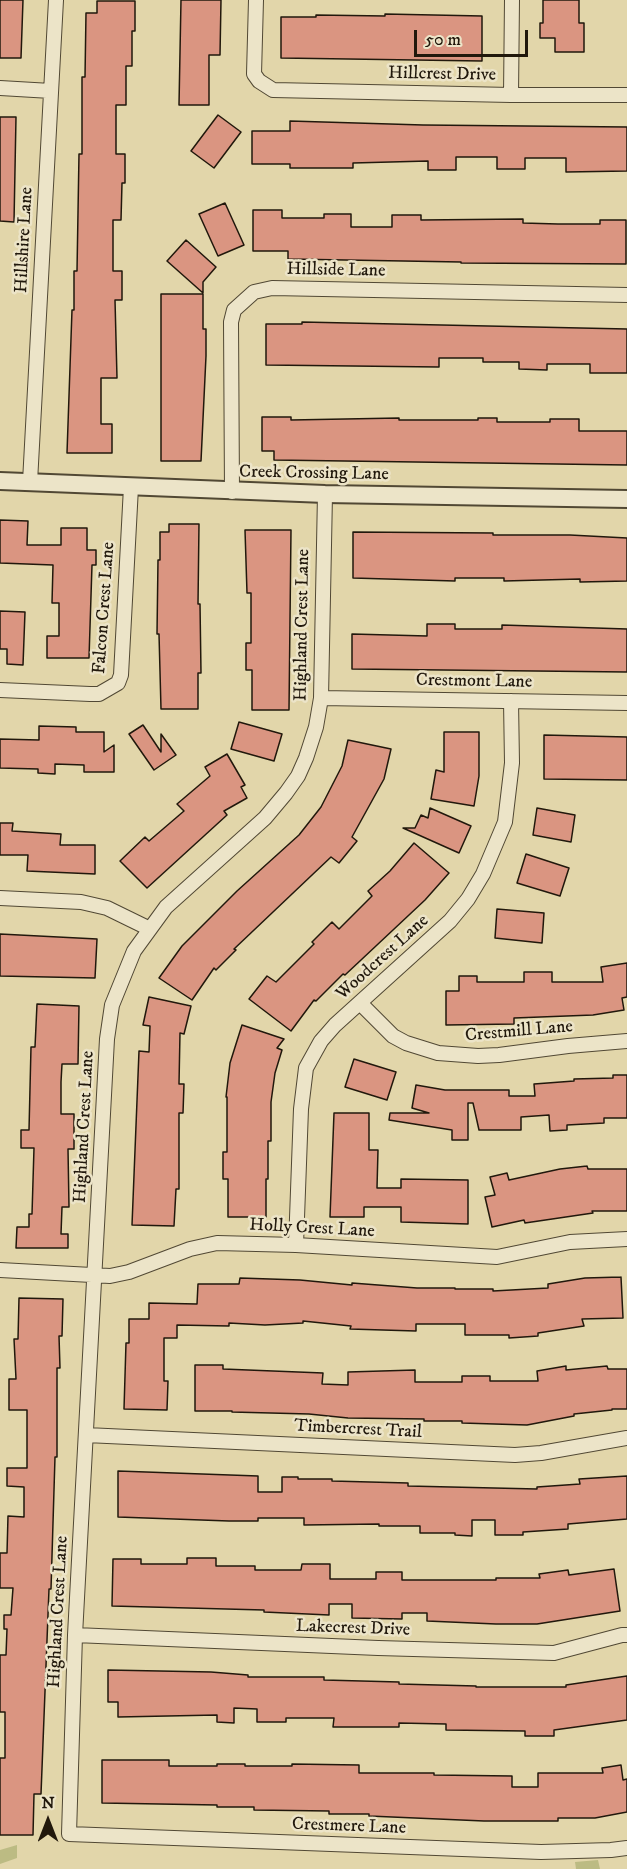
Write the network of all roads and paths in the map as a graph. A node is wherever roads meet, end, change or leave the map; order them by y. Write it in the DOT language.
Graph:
graph roads {
  1 [pos="56,0"];
  2 [pos="256,0"];
  3 [pos="512,0"];
  4 [pos="0,88"];
  5 [pos="51,91"];
  6 [pos="511,95"];
  7 [pos="627,95"];
  8 [pos="627,296"];
  9 [pos="0,481"];
  10 [pos="30,482"];
  11 [pos="131,487"];
  12 [pos="232,492"];
  13 [pos="324,494"];
  14 [pos="627,499"];
  15 [pos="0,690"];
  16 [pos="321,698"];
  17 [pos="511,701"];
  18 [pos="627,703"];
  19 [pos="0,898"];
  20 [pos="150,928"];
  21 [pos="360,1003"];
  22 [pos="627,1041"];
  23 [pos="627,1239"];
  24 [pos="296,1245"];
  25 [pos="0,1270"];
  26 [pos="95,1275"];
  27 [pos="87,1435"];
  28 [pos="627,1438"];
  29 [pos="75,1635"];
  30 [pos="627,1635"];
  31 [pos="69,1834"];
  32 [pos="627,1848"];
  1 -- 5 [label="street, Hillshire Lane"];
  2 -- 6 [label="street, Hillcrest Drive"];
  3 -- 6 [label="street"];
  4 -- 5 [label="street"];
  5 -- 10 [label="street, Hillshire Lane"];
  6 -- 7 [label="street, Hillcrest Drive"];
  8 -- 12 [label="street, Hillside Lane"];
  9 -- 10 [label="street, Creek Crossing Lane"];
  10 -- 11 [label="street, Creek Crossing Lane"];
  11 -- 12 [label="street, Creek Crossing Lane"];
  11 -- 15 [label="street, Falcon Crest Lane"];
  12 -- 13 [label="street, Creek Crossing Lane"];
  13 -- 14 [label="street, Creek Crossing Lane"];
  13 -- 16 [label="street, Highland Crest Lane"];
  16 -- 17 [label="street, Crestmont Lane"];
  16 -- 20 [label="street, Highland Crest Lane"];
  17 -- 18 [label="street, Crestmont Lane"];
  17 -- 21 [label="street, Woodcrest Lane"];
  19 -- 20 [label="street"];
  20 -- 26 [label="street, Highland Crest Lane"];
  21 -- 22 [label="street, Crestmill Lane"];
  21 -- 24 [label="street, Woodcrest Lane"];
  23 -- 24 [label="street, Holly Crest Lane"];
  24 -- 26 [label="street, Holly Crest Lane"];
  25 -- 26 [label="street, Holly Crest Lane"];
  26 -- 27 [label="street, Highland Crest Lane"];
  27 -- 28 [label="street, Timbercrest Trail"];
  27 -- 29 [label="street, Highland Crest Lane"];
  29 -- 30 [label="street, Lakecrest Drive"];
  29 -- 31 [label="street, Highland Crest Lane"];
  31 -- 32 [label="street, Crestmere Lane"];
}
